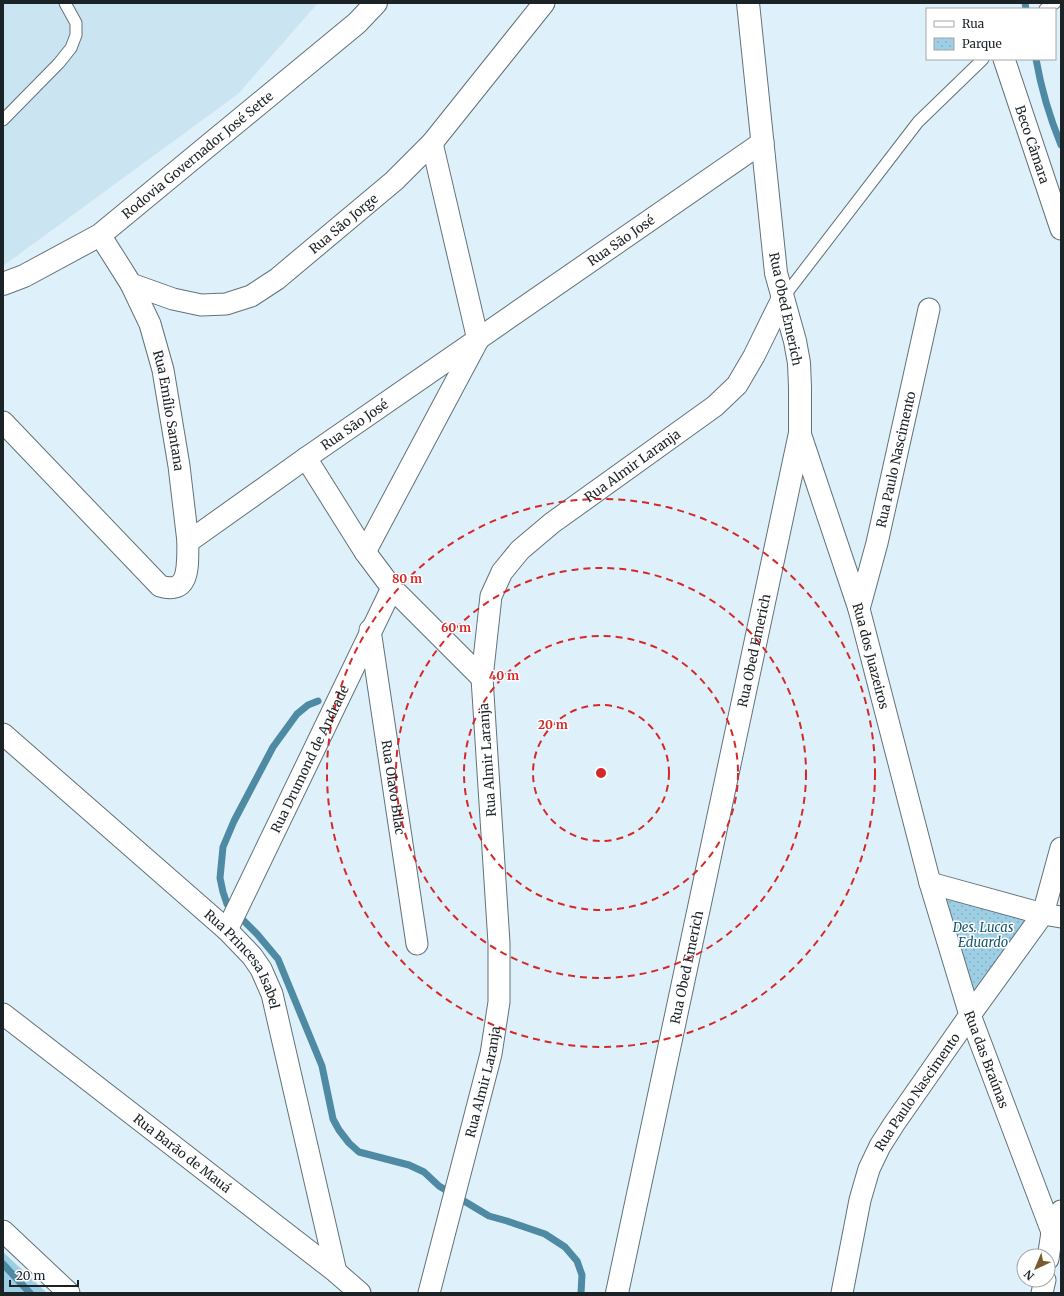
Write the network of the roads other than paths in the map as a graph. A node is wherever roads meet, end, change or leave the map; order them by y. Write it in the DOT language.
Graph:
graph roads {
  1 [pos="65,3"];
  2 [pos="376,3"];
  3 [pos="544,3"];
  4 [pos="748,3"];
  5 [pos="982,60"];
  6 [pos="1004,60"];
  7 [pos="3,120"];
  8 [pos="763,142"];
  9 [pos="432,143"];
  10 [pos="1061,229"];
  11 [pos="100,235"];
  12 [pos="3,284"];
  13 [pos="131,284"];
  14 [pos="782,299"];
  15 [pos="928,309"];
  16 [pos="478,340"];
  17 [pos="3,422"];
  18 [pos="800,433"];
  19 [pos="306,458"];
  20 [pos="188,542"];
  21 [pos="365,552"];
  22 [pos="392,588"];
  23 [pos="859,609"];
  24 [pos="370,630"];
  25 [pos="482,678"];
  26 [pos="3,734"];
  27 [pos="1061,848"];
  28 [pos="930,883"];
  29 [pos="1052,916"];
  30 [pos="227,930"];
  31 [pos="417,944"];
  32 [pos="3,1014"];
  33 [pos="970,1015"];
  34 [pos="1061,1211"];
  35 [pos="3,1231"];
  36 [pos="1052,1232"];
  37 [pos="1050,1248"];
  38 [pos="336,1272"];
  39 [pos="69,1293"];
  40 [pos="360,1293"];
  41 [pos="429,1293"];
  42 [pos="616,1293"];
  43 [pos="842,1293"];
  1 -- 7 [label="lane"];
  2 -- 11 [label="street, Rodovia Governador José Sette"];
  3 -- 9 [label="street, Rua São Jorge"];
  4 -- 8 [label="street, Rua Obed Emerich"];
  5 -- 14 [label="lane"];
  6 -- 10 [label="street, Beco Câmara"];
  8 -- 14 [label="street, Rua Obed Emerich"];
  8 -- 16 [label="street, Rua São José"];
  9 -- 13 [label="street, Rua São Jorge"];
  9 -- 16 [label="street"];
  11 -- 12 [label="street, Rodovia Governador José Sette"];
  11 -- 13 [label="street"];
  13 -- 20 [label="street, Rua Emílio Santana"];
  14 -- 18 [label="street, Rua Obed Emerich"];
  14 -- 25 [label="street, Rua Almir Laranja"];
  15 -- 23 [label="street, Rua Paulo Nascimento"];
  16 -- 19 [label="street, Rua São José"];
  16 -- 21 [label="street"];
  17 -- 20 [label="street"];
  18 -- 23 [label="street, Rua dos Juazeiros"];
  18 -- 42 [label="street, Rua Obed Emerich"];
  19 -- 20 [label="street, Rua São José"];
  19 -- 21 [label="street"];
  21 -- 22 [label="street"];
  22 -- 24 [label="street, Rua Drumond de Andrade"];
  22 -- 25 [label="street"];
  23 -- 28 [label="street, Rua dos Juazeiros"];
  24 -- 30 [label="street, Rua Drumond de Andrade"];
  24 -- 31 [label="street, Rua Olavo Bilac"];
  25 -- 41 [label="street, Rua Almir Laranja"];
  26 -- 30 [label="street, Rua Princesa Isabel"];
  27 -- 29 [label="street"];
  28 -- 29 [label="street"];
  28 -- 33 [label="street, Rua das Braúnas"];
  29 -- 33 [label="street, Rua Paulo Nascimento"];
  30 -- 38 [label="street, Rua Princesa Isabel"];
  32 -- 38 [label="street, Rua Barão de Mauá"];
  33 -- 36 [label="street, Rua das Braúnas"];
  33 -- 43 [label="street, Rua Paulo Nascimento"];
  34 -- 36 [label="street"];
  35 -- 39 [label="street"];
  36 -- 37 [label="street"];
  38 -- 40 [label="street, Rua Barão de Mauá"];
}
